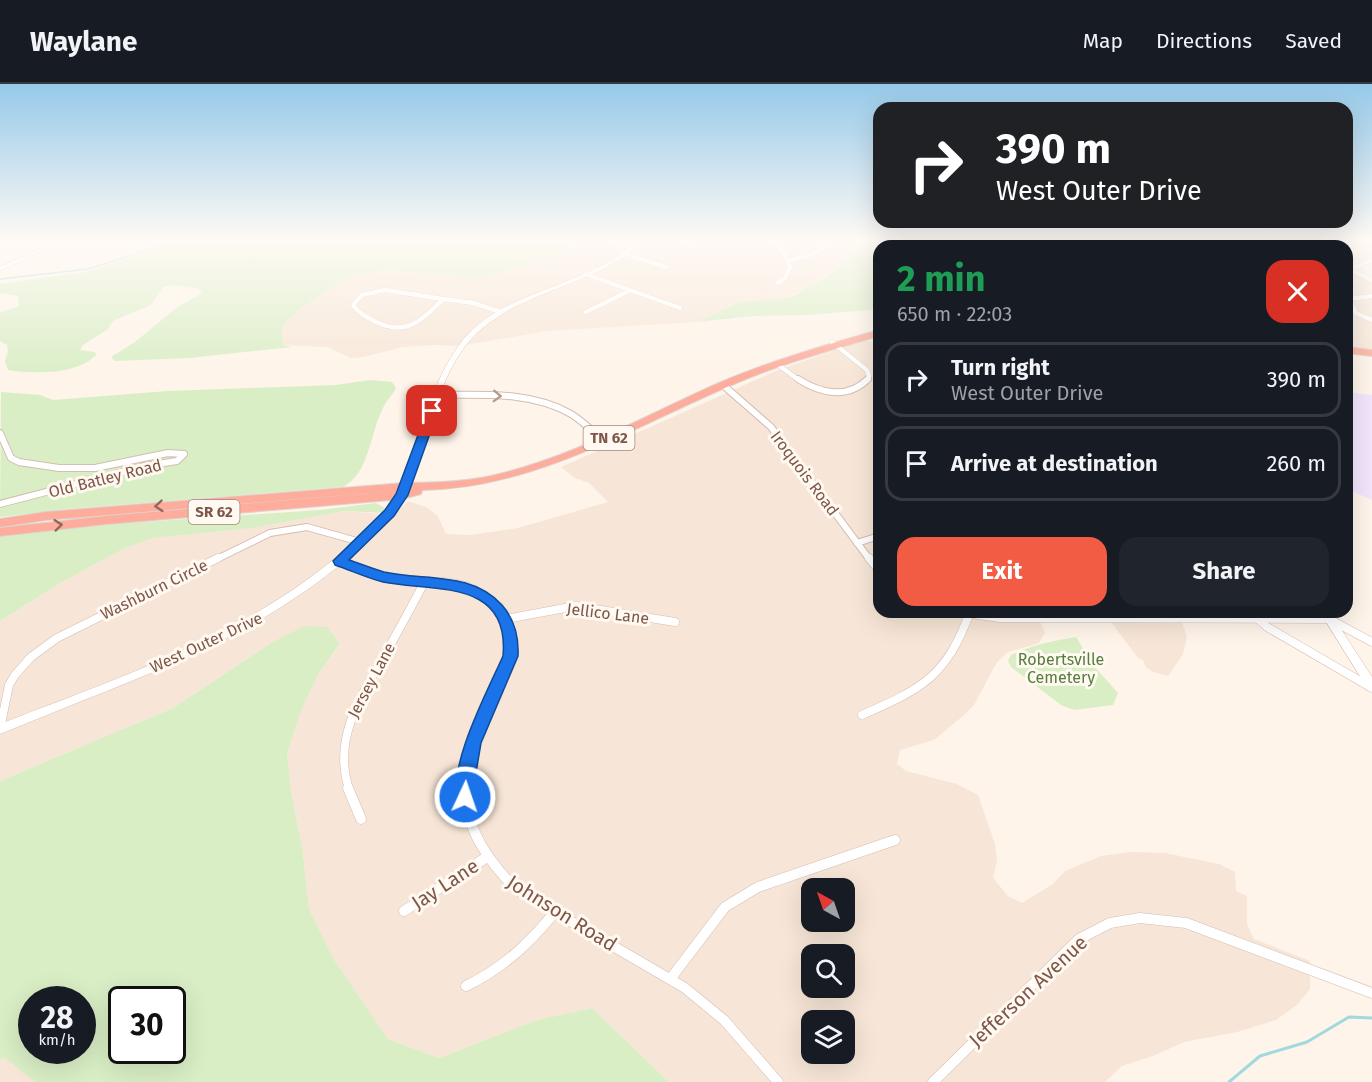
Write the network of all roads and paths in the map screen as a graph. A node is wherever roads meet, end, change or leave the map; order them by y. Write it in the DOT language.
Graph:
graph roads {
  1 [pos="554,287"];
  2 [pos="618,287"];
  3 [pos="629,291"];
  4 [pos="1372,296"];
  5 [pos="1353,298"];
  6 [pos="443,299"];
  7 [pos="680,308"];
  8 [pos="1353,308"];
  9 [pos="501,312"];
  10 [pos="586,312"];
  11 [pos="1372,320"];
  12 [pos="873,330"];
  13 [pos="873,334"];
  14 [pos="834,344"];
  15 [pos="1353,353"];
  16 [pos="1372,355"];
  17 [pos="780,363"];
  18 [pos="723,385"];
  19 [pos="438,395"];
  20 [pos="0,432"];
  21 [pos="604,441"];
  22 [pos="427,488"];
  23 [pos="404,491"];
  24 [pos="0,504"];
  25 [pos="0,523"];
  26 [pos="0,532"];
  27 [pos="873,538"];
  28 [pos="360,542"];
  29 [pos="857,543"];
  30 [pos="339,561"];
  31 [pos="873,563"];
  32 [pos="426,581"];
  33 [pos="506,618"];
  34 [pos="967,618"];
  35 [pos="1011,618"];
  36 [pos="1257,618"];
  37 [pos="1329,618"];
  38 [pos="1332,618"];
  39 [pos="675,622"];
  40 [pos="1372,642"];
  41 [pos="1372,687"];
  42 [pos="862,715"];
  43 [pos="0,729"];
  44 [pos="361,819"];
  45 [pos="895,840"];
  46 [pos="487,857"];
  47 [pos="404,911"];
  48 [pos="555,912"];
  49 [pos="671,978"];
  50 [pos="466,986"];
  51 [pos="1372,993"];
  52 [pos="778,1082"];
  53 [pos="933,1082"];
  1 -- 9 [label="street, West Outer Drive"];
  2 -- 3 [label="street"];
  3 -- 7 [label="street"];
  3 -- 10 [label="street"];
  4 -- 5 [label="street"];
  6 -- 6 [label="street"];
  6 -- 9 [label="street"];
  8 -- 11 [label="street"];
  9 -- 19 [label="street, West Outer Drive"];
  12 -- 14 [label="highway, TN 62"];
  13 -- 14 [label="highway, TN 62"];
  14 -- 17 [label="highway, TN 62"];
  14 -- 17 [label="street"];
  15 -- 16 [label="highway"];
  17 -- 18 [label="highway, TN 62"];
  18 -- 21 [label="highway, TN 62"];
  18 -- 29 [label="street, Iroquois Road"];
  19 -- 21 [label="street, one-way"];
  19 -- 23 [label="street, West Outer Drive"];
  20 -- 24 [label="street, Old Batley Road"];
  21 -- 22 [label="highway, TN 62"];
  22 -- 23 [label="highway, SR 62"];
  23 -- 25 [label="highway, SR 62, one-way"];
  26 -- 23 [label="highway, SR 62, one-way"];
  23 -- 28 [label="street, West Outer Drive"];
  27 -- 29 [label="street"];
  28 -- 30 [label="street, West Outer Drive"];
  28 -- 43 [label="street, Washburn Circle"];
  29 -- 31 [label="street, Iroquois Road"];
  30 -- 32 [label="street"];
  30 -- 43 [label="street, West Outer Drive"];
  32 -- 33 [label="street"];
  32 -- 44 [label="street, Jersey Lane"];
  33 -- 39 [label="street, Jellico Lane"];
  33 -- 46 [label="street, Johnson Road"];
  34 -- 42 [label="street"];
  35 -- 36 [label="street"];
  36 -- 41 [label="street"];
  37 -- 41 [label="street"];
  38 -- 40 [label="street"];
  45 -- 49 [label="street"];
  46 -- 47 [label="street, Jay Lane"];
  46 -- 48 [label="street, Johnson Road"];
  48 -- 49 [label="street, Johnson Road"];
  48 -- 50 [label="street"];
  49 -- 52 [label="street, Johnson Road"];
  51 -- 53 [label="street, Jefferson Avenue"];
}
